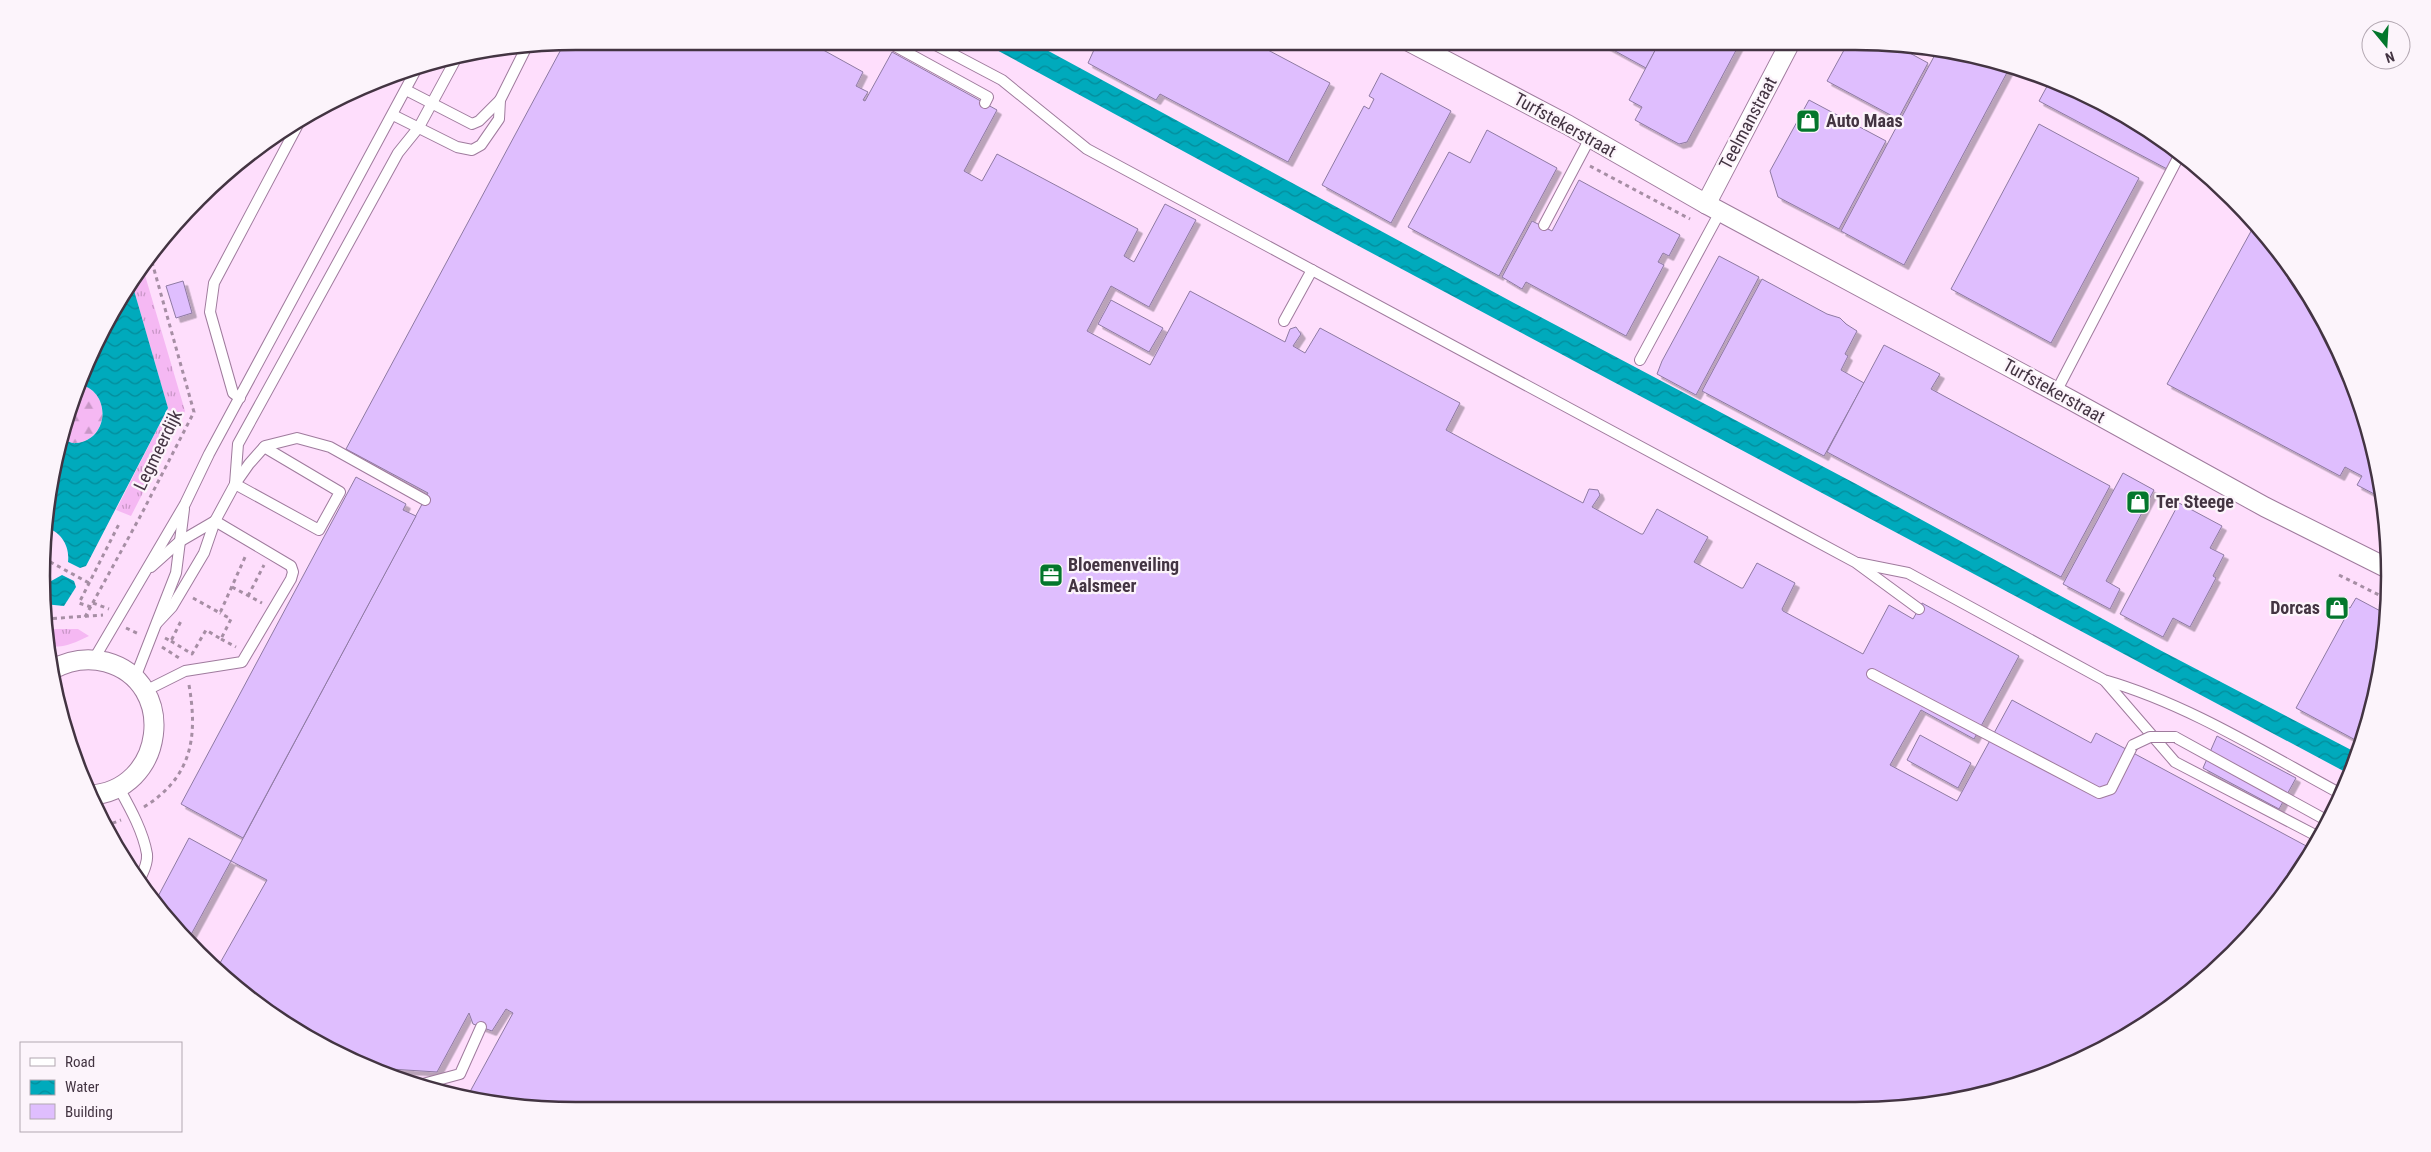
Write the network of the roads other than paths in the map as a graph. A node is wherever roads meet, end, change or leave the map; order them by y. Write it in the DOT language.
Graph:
graph roads {
  1 [pos="902,50"];
  2 [pos="945,50"];
  3 [pos="1425,50"];
  4 [pos="1787,50"];
  5 [pos="523,53"];
  6 [pos="453,65"];
  7 [pos="413,76"];
  8 [pos="406,90"];
  9 [pos="500,100"];
  10 [pos="432,103"];
  11 [pos="985,103"];
  12 [pos="393,115"];
  13 [pos="418,127"];
  14 [pos="294,133"];
  15 [pos="1593,140"];
  16 [pos="2177,160"];
  17 [pos="1713,208"];
  18 [pos="1544,224"];
  19 [pos="1312,270"];
  20 [pos="1284,321"];
  21 [pos="1640,360"];
  22 [pos="2056,392"];
  23 [pos="240,398"];
  24 [pos="264,447"];
  25 [pos="235,484"];
  26 [pos="425,500"];
  27 [pos="185,504"];
  28 [pos="215,521"];
  29 [pos="179,542"];
  30 [pos="1854,562"];
  31 [pos="2381,566"];
  32 [pos="142,575"];
  33 [pos="1919,609"];
  34 [pos="157,622"];
  35 [pos="94,659"];
  36 [pos="58,666"];
  37 [pos="1872,674"];
  38 [pos="2104,680"];
  39 [pos="140,684"];
  40 [pos="119,788"];
  41 [pos="2335,791"];
  42 [pos="97,794"];
  43 [pos="2322,818"];
  44 [pos="2314,834"];
  45 [pos="143,874"];
  46 [pos="480,1027"];
  47 [pos="432,1082"];
  1 -- 11 [label="lane"];
  2 -- 19 [label="lane"];
  3 -- 15 [label="street, Turfstekerstraat"];
  4 -- 17 [label="street, Teelmanstraat"];
  5 -- 9 [label="lane"];
  6 -- 10 [label="lane"];
  7 -- 8 [label="lane"];
  8 -- 10 [label="lane"];
  8 -- 12 [label="lane"];
  9 -- 10 [label="lane"];
  9 -- 13 [label="lane"];
  10 -- 13 [label="lane"];
  12 -- 13 [label="lane"];
  12 -- 23 [label="lane"];
  13 -- 25 [label="lane"];
  14 -- 23 [label="lane"];
  15 -- 17 [label="street, Turfstekerstraat"];
  15 -- 18 [label="lane"];
  16 -- 22 [label="lane"];
  17 -- 21 [label="lane"];
  17 -- 22 [label="street, Turfstekerstraat"];
  19 -- 20 [label="lane"];
  19 -- 30 [label="lane"];
  22 -- 31 [label="street, Turfstekerstraat"];
  23 -- 27 [label="lane"];
  24 -- 25 [label="lane"];
  24 -- 25 [label="lane"];
  24 -- 26 [label="lane"];
  25 -- 28 [label="lane"];
  27 -- 29 [label="lane"];
  27 -- 32 [label="lane"];
  28 -- 29 [label="lane"];
  28 -- 34 [label="lane"];
  28 -- 39 [label="lane"];
  29 -- 32 [label="lane"];
  29 -- 34 [label="lane"];
  30 -- 33 [label="lane"];
  30 -- 38 [label="lane"];
  32 -- 35 [label="lane"];
  34 -- 39 [label="lane"];
  35 -- 36 [label="street"];
  35 -- 39 [label="street"];
  37 -- 43 [label="lane, bridge"];
  38 -- 41 [label="lane"];
  38 -- 44 [label="lane"];
  39 -- 40 [label="street"];
  40 -- 42 [label="street"];
  40 -- 45 [label="lane"];
  46 -- 47 [label="lane"];
}
